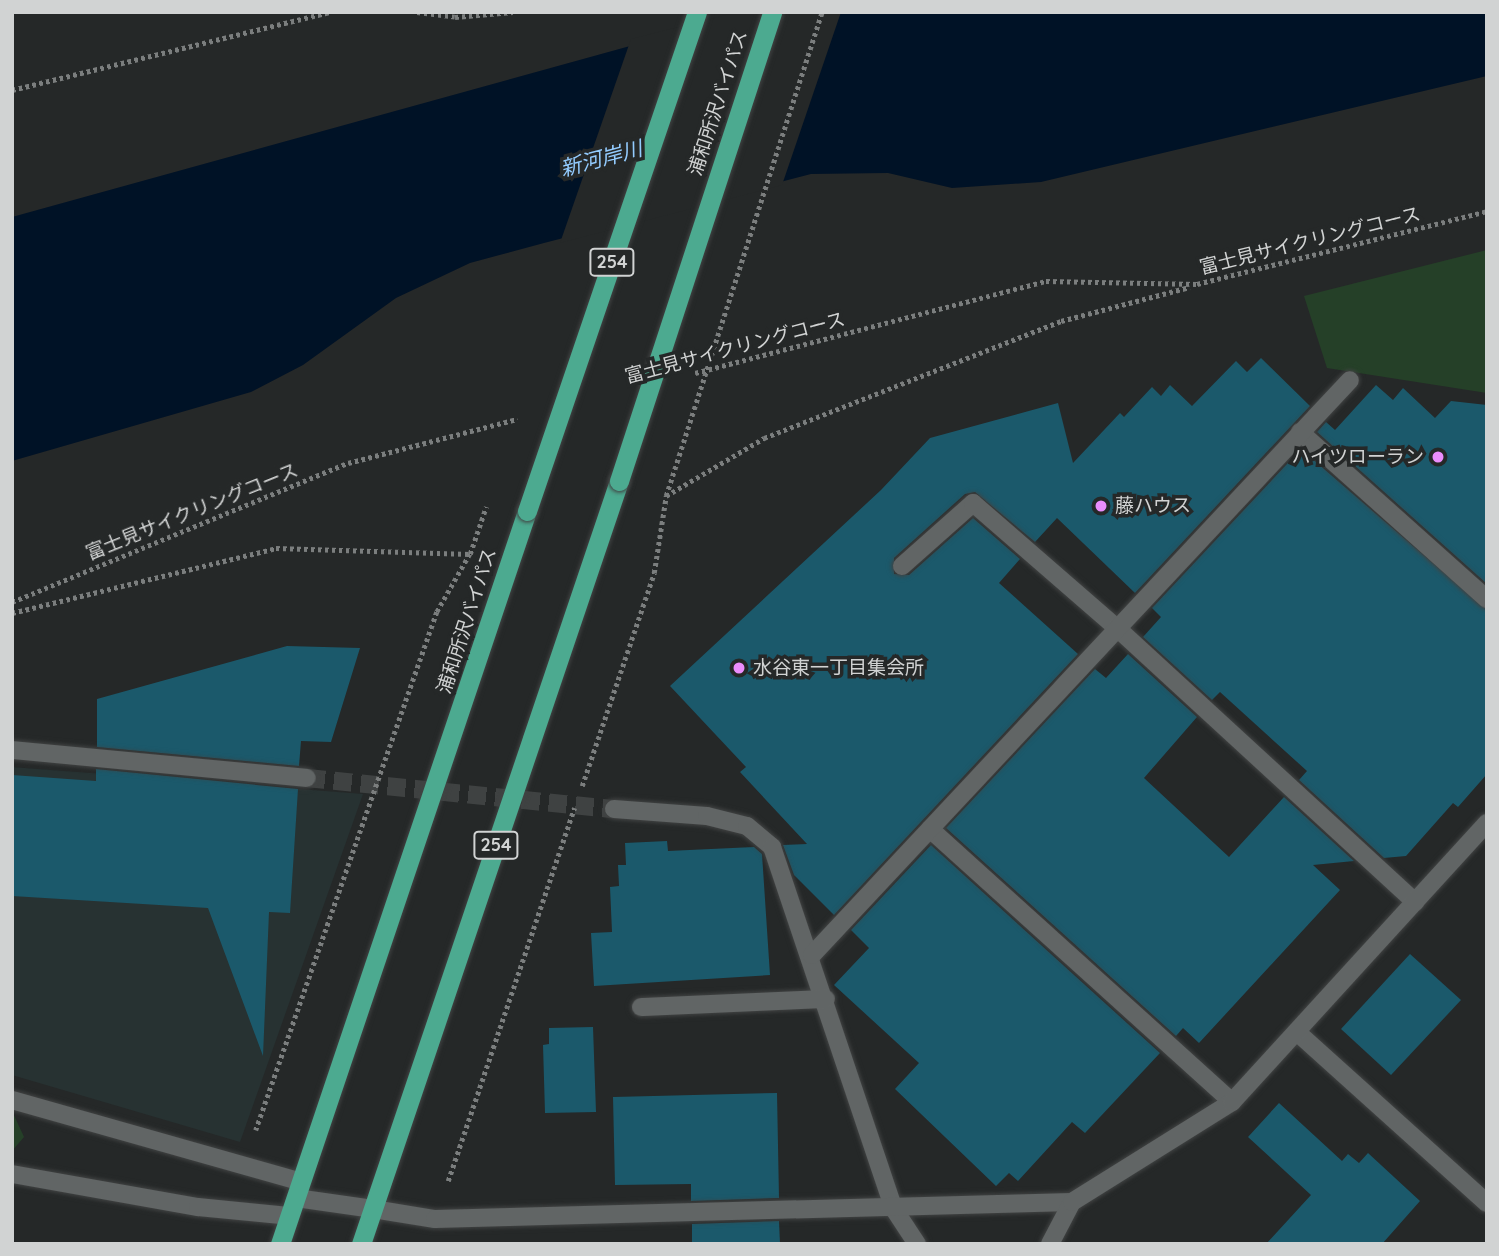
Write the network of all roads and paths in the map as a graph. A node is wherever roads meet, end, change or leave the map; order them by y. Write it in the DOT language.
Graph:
graph roads {
  1 [pos="329,12"];
  2 [pos="416,12"];
  3 [pos="513,12"];
  4 [pos="697,12"];
  5 [pos="772,12"];
  6 [pos="822,12"];
  7 [pos="12,90"];
  8 [pos="1487,211"];
  9 [pos="1198,285"];
  10 [pos="684,376"];
  11 [pos="1350,380"];
  12 [pos="523,418"];
  13 [pos="1300,432"];
  14 [pos="666,496"];
  15 [pos="902,566"];
  16 [pos="1487,599"];
  17 [pos="12,602"];
  18 [pos="12,613"];
  19 [pos="1117,628"];
  20 [pos="12,750"];
  21 [pos="307,778"];
  22 [pos="614,809"];
  23 [pos="1486,826"];
  24 [pos="930,829"];
  25 [pos="1415,902"];
  26 [pos="811,955"];
  27 [pos="826,999"];
  28 [pos="641,1007"];
  29 [pos="1298,1033"];
  30 [pos="12,1100"];
  31 [pos="1232,1102"];
  32 [pos="244,1166"];
  33 [pos="12,1174"];
  34 [pos="296,1199"];
  35 [pos="1072,1202"];
  36 [pos="1487,1203"];
  37 [pos="373,1209"];
  38 [pos="894,1209"];
  39 [pos="435,1219"];
  40 [pos="280,1244"];
  41 [pos="361,1244"];
  42 [pos="917,1244"];
  43 [pos="1050,1244"];
  1 -- 7 [label="path"];
  2 -- 3 [label="path"];
  4 -- 34 [label="highway, 浦和所沢バイパス / 254, bridge"];
  5 -- 37 [label="highway, 浦和所沢バイパス / 254, bridge"];
  6 -- 14 [label="path, bridge"];
  8 -- 9 [label="path, 富士見サイクリングコース"];
  9 -- 10 [label="path, 富士見サイクリングコース"];
  9 -- 14 [label="path"];
  11 -- 13 [label="street"];
  12 -- 17 [label="path, 富士見サイクリングコース"];
  13 -- 16 [label="street"];
  13 -- 19 [label="street"];
  14 -- 39 [label="path"];
  15 -- 19 [label="street"];
  18 -- 32 [label="path"];
  19 -- 24 [label="street"];
  19 -- 25 [label="street"];
  20 -- 21 [label="street"];
  22 -- 26 [label="street"];
  23 -- 25 [label="street"];
  24 -- 26 [label="street"];
  24 -- 31 [label="street"];
  25 -- 29 [label="street"];
  26 -- 27 [label="street"];
  27 -- 28 [label="street"];
  27 -- 38 [label="street"];
  29 -- 31 [label="street"];
  29 -- 36 [label="street"];
  30 -- 32 [label="street"];
  31 -- 35 [label="street"];
  32 -- 34 [label="street"];
  33 -- 34 [label="street"];
  34 -- 37 [label="street"];
  34 -- 40 [label="highway, 浦和所沢バイパス / 254"];
  35 -- 38 [label="street"];
  35 -- 43 [label="street"];
  37 -- 39 [label="street"];
  37 -- 41 [label="highway, 浦和所沢バイパス / 254"];
  38 -- 39 [label="street"];
  38 -- 42 [label="street"];
}
